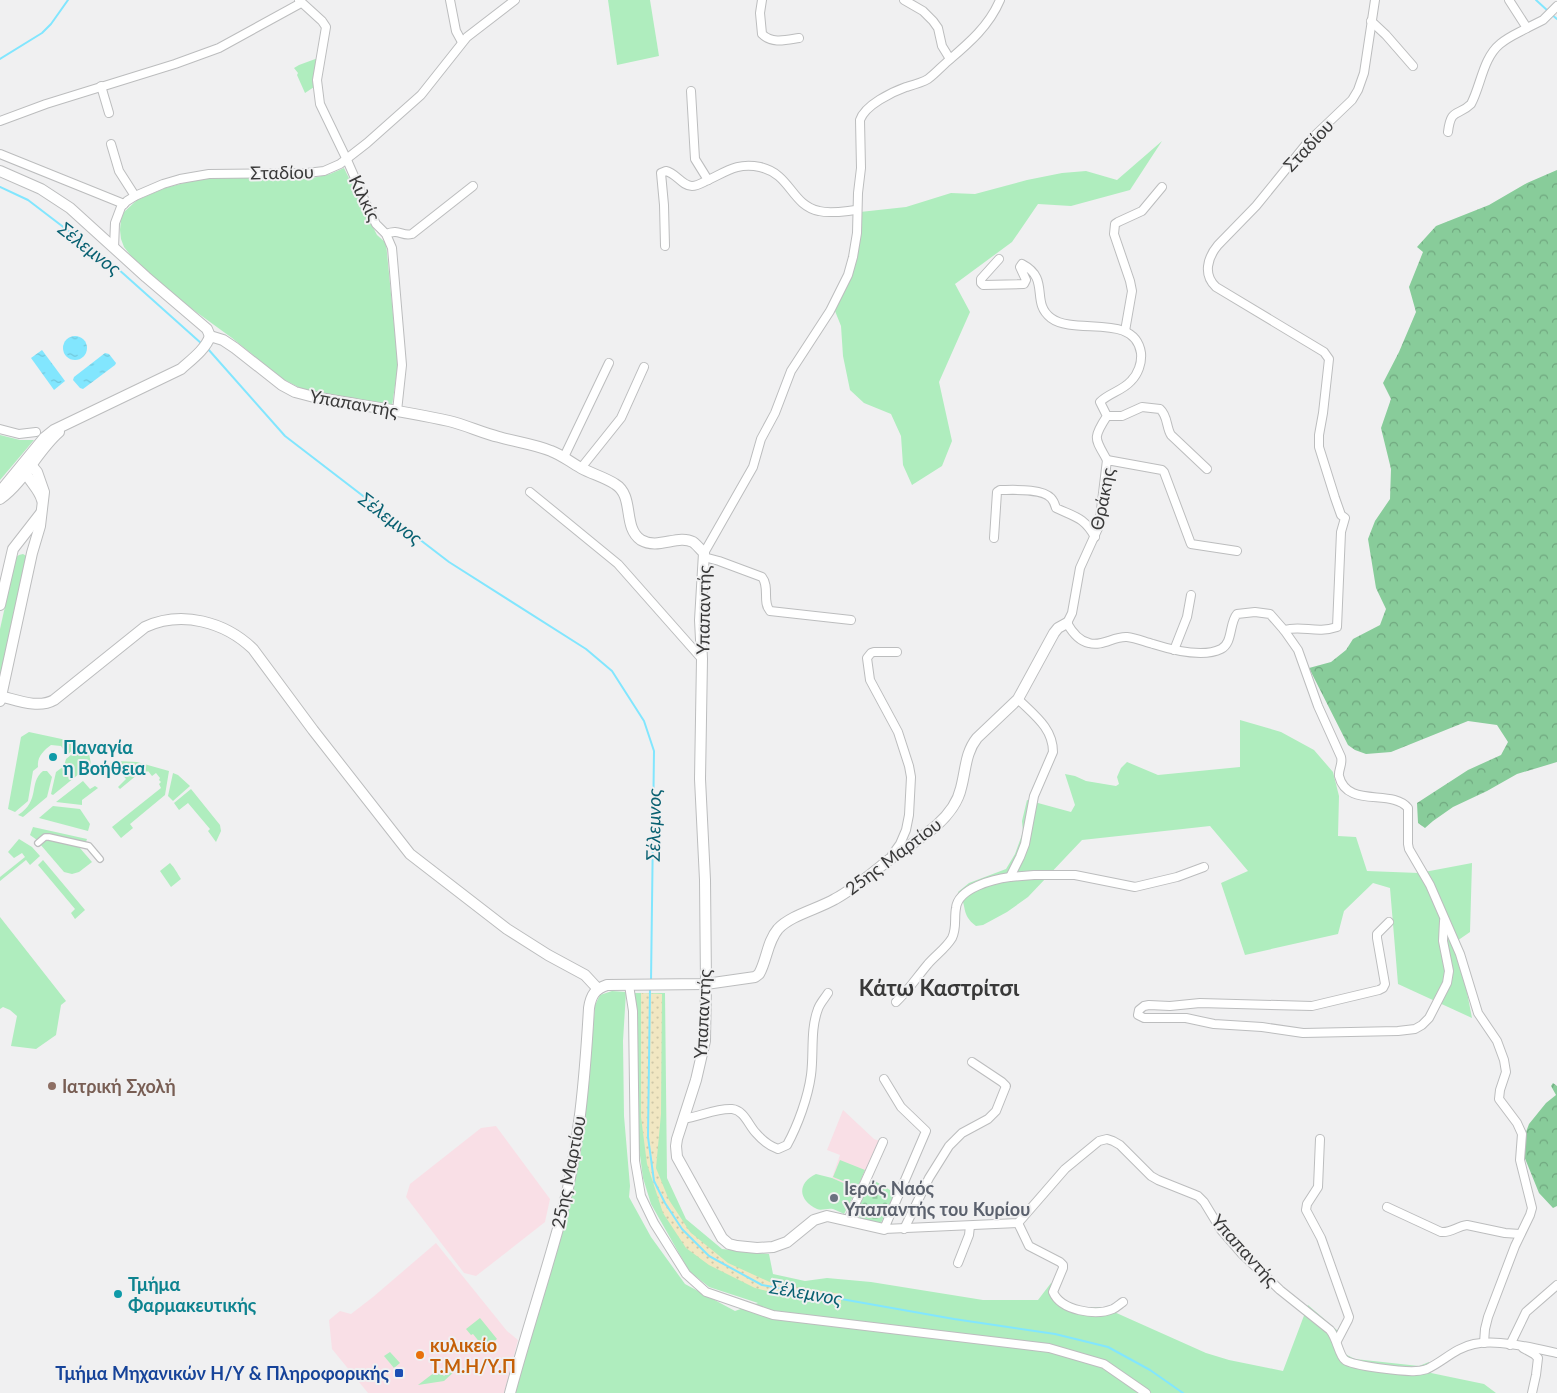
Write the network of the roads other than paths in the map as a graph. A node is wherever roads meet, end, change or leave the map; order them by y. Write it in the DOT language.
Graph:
graph roads {
  1 [pos="450,0"];
  2 [pos="515,0"];
  3 [pos="762,0"];
  4 [pos="904,0"];
  5 [pos="1000,0"];
  6 [pos="1375,0"];
  7 [pos="1509,0"];
  8 [pos="300,1"];
  9 [pos="1557,6"];
  10 [pos="1371,22"];
  11 [pos="1528,28"];
  12 [pos="799,38"];
  13 [pos="462,42"];
  14 [pos="950,60"];
  15 [pos="1413,66"];
  16 [pos="101,86"];
  17 [pos="692,91"];
  18 [pos="109,113"];
  19 [pos="0,121"];
  20 [pos="1448,132"];
  21 [pos="111,144"];
  22 [pos="0,154"];
  23 [pos="347,160"];
  24 [pos="0,171"];
  25 [pos="708,180"];
  26 [pos="473,186"];
  27 [pos="1162,187"];
  28 [pos="135,196"];
  29 [pos="124,204"];
  30 [pos="857,210"];
  31 [pos="386,234"];
  32 [pos="665,246"];
  33 [pos="114,248"];
  34 [pos="999,259"];
  35 [pos="1125,331"];
  36 [pos="209,339"];
  37 [pos="609,363"];
  38 [pos="644,367"];
  39 [pos="397,411"];
  40 [pos="1107,416"];
  41 [pos="0,430"];
  42 [pos="36,432"];
  43 [pos="564,457"];
  44 [pos="1107,460"];
  45 [pos="27,468"];
  46 [pos="581,468"];
  47 [pos="1207,469"];
  48 [pos="5,490"];
  49 [pos="38,491"];
  50 [pos="530,492"];
  51 [pos="0,498"];
  52 [pos="42,507"];
  53 [pos="1094,537"];
  54 [pos="994,538"];
  55 [pos="1237,551"];
  56 [pos="704,555"];
  57 [pos="1191,595"];
  58 [pos="0,605"];
  59 [pos="851,620"];
  60 [pos="1067,623"];
  61 [pos="1284,630"];
  62 [pos="1174,650"];
  63 [pos="896,652"];
  64 [pos="702,659"];
  65 [pos="0,698"];
  66 [pos="1018,699"];
  67 [pos="38,842"];
  68 [pos="893,858"];
  69 [pos="100,859"];
  70 [pos="1204,868"];
  71 [pos="1010,877"];
  72 [pos="1444,921"];
  73 [pos="1388,922"];
  74 [pos="706,984"];
  75 [pos="634,985"];
  76 [pos="598,989"];
  77 [pos="828,993"];
  78 [pos="896,1002"];
  79 [pos="972,1062"];
  80 [pos="884,1079"];
  81 [pos="683,1118"];
  82 [pos="1320,1140"];
  83 [pos="883,1142"];
  84 [pos="1387,1207"];
  85 [pos="848,1220"];
  86 [pos="1018,1223"];
  87 [pos="970,1226"];
  88 [pos="884,1229"];
  89 [pos="904,1229"];
  90 [pos="1520,1234"];
  91 [pos="958,1263"];
  92 [pos="1557,1285"];
  93 [pos="1123,1302"];
  94 [pos="1337,1341"];
  95 [pos="1484,1343"];
  96 [pos="1510,1345"];
  97 [pos="1519,1346"];
  98 [pos="1557,1353"];
  99 [pos="510,1393"];
  100 [pos="1146,1393"];
  101 [pos="1532,1393"];
  1 -- 13 [label="street"];
  2 -- 13 [label="street, Σταδίου"];
  3 -- 12 [label="street"];
  4 -- 14 [label="street"];
  5 -- 14 [label="street"];
  6 -- 10 [label="street, Σταδίου"];
  7 -- 11 [label="street"];
  8 -- 16 [label="street"];
  8 -- 23 [label="street, Κιλκίς"];
  9 -- 11 [label="street"];
  10 -- 15 [label="street"];
  10 -- 61 [label="street, Σταδίου"];
  11 -- 20 [label="street"];
  13 -- 23 [label="street, Σταδίου"];
  14 -- 30 [label="street"];
  16 -- 18 [label="street"];
  16 -- 19 [label="street"];
  17 -- 25 [label="street"];
  21 -- 28 [label="street"];
  22 -- 29 [label="street"];
  23 -- 28 [label="street, Σταδίου"];
  23 -- 31 [label="street, Κιλκίς"];
  24 -- 33 [label="street"];
  25 -- 30 [label="street"];
  25 -- 32 [label="street"];
  26 -- 31 [label="street"];
  27 -- 35 [label="street"];
  28 -- 29 [label="street, Σταδίου"];
  29 -- 33 [label="street"];
  30 -- 56 [label="street"];
  31 -- 39 [label="street, Κιλκίς"];
  33 -- 36 [label="street"];
  34 -- 35 [label="street"];
  35 -- 40 [label="street"];
  36 -- 39 [label="street, Υπαπαντής"];
  36 -- 45 [label="street"];
  37 -- 43 [label="street"];
  38 -- 46 [label="street"];
  39 -- 43 [label="street, Υπαπαντής"];
  40 -- 44 [label="street"];
  40 -- 47 [label="street"];
  41 -- 42 [label="street"];
  43 -- 46 [label="street, Υπαπαντής"];
  44 -- 53 [label="street, Θράκης"];
  44 -- 55 [label="street, Θράκης"];
  45 -- 48 [label="street"];
  45 -- 49 [label="street"];
  45 -- 52 [label="street"];
  46 -- 56 [label="street, Υπαπαντής"];
  48 -- 49 [label="street"];
  48 -- 51 [label="street"];
  49 -- 52 [label="street"];
  50 -- 64 [label="street"];
  52 -- 58 [label="street"];
  52 -- 65 [label="street"];
  53 -- 54 [label="street"];
  53 -- 60 [label="street, Θράκης"];
  56 -- 59 [label="street"];
  56 -- 64 [label="street, Υπαπαντής"];
  57 -- 62 [label="street"];
  60 -- 62 [label="street"];
  60 -- 66 [label="street, 25ης Μαρτίου"];
  61 -- 62 [label="street"];
  61 -- 72 [label="street"];
  63 -- 68 [label="street"];
  64 -- 74 [label="street, Υπαπαντής"];
  65 -- 76 [label="street"];
  66 -- 68 [label="street, 25ης Μαρτίου"];
  66 -- 71 [label="street"];
  67 -- 69 [label="street"];
  68 -- 74 [label="street, 25ης Μαρτίου"];
  70 -- 71 [label="street"];
  71 -- 78 [label="street"];
  72 -- 73 [label="street"];
  72 -- 90 [label="street"];
  74 -- 75 [label="street"];
  74 -- 81 [label="street, Υπαπαντής"];
  75 -- 76 [label="street"];
  75 -- 100 [label="street"];
  76 -- 99 [label="street, 25ης Μαρτίου"];
  77 -- 81 [label="street"];
  79 -- 89 [label="street"];
  80 -- 88 [label="street"];
  81 -- 85 [label="street, Υπαπαντής"];
  82 -- 94 [label="street"];
  83 -- 85 [label="street"];
  84 -- 90 [label="street"];
  85 -- 88 [label="street, Υπαπαντής"];
  86 -- 87 [label="street, Υπαπαντής"];
  86 -- 93 [label="street"];
  86 -- 94 [label="street, Υπαπαντής"];
  87 -- 89 [label="street, Υπαπαντής"];
  87 -- 91 [label="street"];
  88 -- 89 [label="street, Υπαπαντής"];
  90 -- 95 [label="street"];
  92 -- 96 [label="street"];
  94 -- 95 [label="street, Υπαπαντής"];
  95 -- 96 [label="street, Υπαπαντής"];
  96 -- 97 [label="street, Υπαπαντής"];
  97 -- 98 [label="street, Υπαπαντής"];
  97 -- 101 [label="street"];
}
